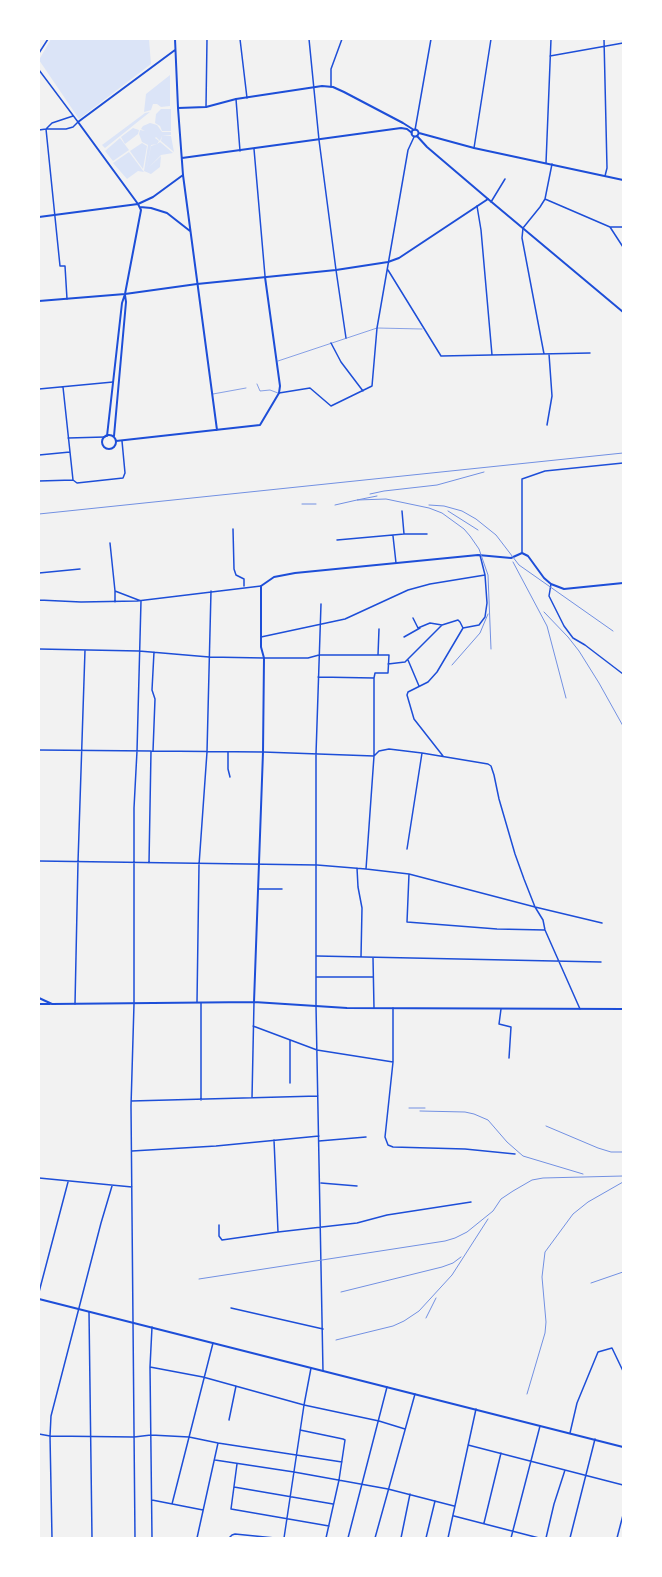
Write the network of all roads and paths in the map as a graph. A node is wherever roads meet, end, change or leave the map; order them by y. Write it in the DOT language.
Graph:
graph roads {
  1 [pos="48,39"];
  2 [pos="175,39"];
  3 [pos="207,39"];
  4 [pos="240,39"];
  5 [pos="309,39"];
  6 [pos="342,39"];
  7 [pos="431,39"];
  8 [pos="491,39"];
  9 [pos="551,39"];
  10 [pos="604,39"];
  11 [pos="623,43"];
  12 [pos="604,47"];
  13 [pos="175,50"];
  14 [pos="39,52"];
  15 [pos="550,56"];
  16 [pos="39,70"];
  17 [pos="314,87"];
  18 [pos="331,87"];
  19 [pos="248,98"];
  20 [pos="236,100"];
  21 [pos="206,107"];
  22 [pos="178,108"];
  23 [pos="73,116"];
  24 [pos="78,122"];
  25 [pos="403,123"];
  26 [pos="400,128"];
  27 [pos="46,129"];
  28 [pos="39,130"];
  29 [pos="414,130"];
  30 [pos="412,133"];
  31 [pos="419,133"];
  32 [pos="415,136"];
  33 [pos="319,140"];
  34 [pos="474,148"];
  35 [pos="254,149"];
  36 [pos="240,151"];
  37 [pos="182,158"];
  38 [pos="546,163"];
  39 [pos="552,164"];
  40 [pos="184,174"];
  41 [pos="605,176"];
  42 [pos="505,179"];
  43 [pos="623,180"];
  44 [pos="488,199"];
  45 [pos="545,199"];
  46 [pos="491,202"];
  47 [pos="138,204"];
  48 [pos="477,206"];
  49 [pos="140,207"];
  50 [pos="56,214"];
  51 [pos="39,216"];
  52 [pos="610,226"];
  53 [pos="623,227"];
  54 [pos="523,228"];
  55 [pos="190,231"];
  56 [pos="623,247"];
  57 [pos="388,262"];
  58 [pos="387,269"];
  59 [pos="336,270"];
  60 [pos="265,277"];
  61 [pos="197,284"];
  62 [pos="125,294"];
  63 [pos="67,299"];
  64 [pos="39,301"];
  65 [pos="623,312"];
  66 [pos="377,328"];
  67 [pos="425,329"];
  68 [pos="346,338"];
  69 [pos="331,344"];
  70 [pos="590,353"];
  71 [pos="544,354"];
  72 [pos="549,354"];
  73 [pos="492,355"];
  74 [pos="277,361"];
  75 [pos="114,382"];
  76 [pos="118,382"];
  77 [pos="257,384"];
  78 [pos="63,386"];
  79 [pos="246,388"];
  80 [pos="39,389"];
  81 [pos="363,391"];
  82 [pos="280,393"];
  83 [pos="212,394"];
  84 [pos="547,425"];
  85 [pos="217,430"];
  86 [pos="106,436"];
  87 [pos="114,436"];
  88 [pos="68,438"];
  89 [pos="122,440"];
  90 [pos="116,441"];
  91 [pos="70,452"];
  92 [pos="39,455"];
  93 [pos="623,463"];
  94 [pos="73,480"];
  95 [pos="39,481"];
  96 [pos="402,511"];
  97 [pos="233,529"];
  98 [pos="404,534"];
  99 [pos="427,534"];
  100 [pos="393,536"];
  101 [pos="337,540"];
  102 [pos="110,544"];
  103 [pos="522,553"];
  104 [pos="479,555"];
  105 [pos="396,563"];
  106 [pos="80,569"];
  107 [pos="39,573"];
  108 [pos="485,575"];
  109 [pos="623,583"];
  110 [pos="551,584"];
  111 [pos="261,586"];
  112 [pos="244,587"];
  113 [pos="115,591"];
  114 [pos="211,591"];
  115 [pos="39,594"];
  116 [pos="39,601"];
  117 [pos="141,601"];
  118 [pos="115,602"];
  119 [pos="321,604"];
  120 [pos="413,618"];
  121 [pos="319,625"];
  122 [pos="442,625"];
  123 [pos="420,628"];
  124 [pos="463,628"];
  125 [pos="379,629"];
  126 [pos="261,637"];
  127 [pos="404,637"];
  128 [pos="39,649"];
  129 [pos="85,650"];
  130 [pos="139,651"];
  131 [pos="154,652"];
  132 [pos="319,655"];
  133 [pos="378,655"];
  134 [pos="209,657"];
  135 [pos="264,658"];
  136 [pos="408,660"];
  137 [pos="388,664"];
  138 [pos="623,674"];
  139 [pos="318,677"];
  140 [pos="374,678"];
  141 [pos="419,686"];
  142 [pos="39,750"];
  143 [pos="81,751"];
  144 [pos="137,751"];
  145 [pos="152,751"];
  146 [pos="207,752"];
  147 [pos="228,752"];
  148 [pos="263,752"];
  149 [pos="422,753"];
  150 [pos="316,754"];
  151 [pos="374,756"];
  152 [pos="444,756"];
  153 [pos="230,777"];
  154 [pos="407,849"];
  155 [pos="39,862"];
  156 [pos="78,862"];
  157 [pos="133,864"];
  158 [pos="149,864"];
  159 [pos="199,865"];
  160 [pos="259,865"];
  161 [pos="317,865"];
  162 [pos="357,868"];
  163 [pos="366,869"];
  164 [pos="409,874"];
  165 [pos="258,889"];
  166 [pos="282,889"];
  167 [pos="536,907"];
  168 [pos="602,923"];
  169 [pos="545,930"];
  170 [pos="316,956"];
  171 [pos="361,957"];
  172 [pos="373,957"];
  173 [pos="559,961"];
  174 [pos="601,962"];
  175 [pos="316,977"];
  176 [pos="373,977"];
  177 [pos="39,998"];
  178 [pos="197,1002"];
  179 [pos="254,1002"];
  180 [pos="201,1003"];
  181 [pos="39,1004"];
  182 [pos="52,1004"];
  183 [pos="75,1004"];
  184 [pos="134,1004"];
  185 [pos="316,1006"];
  186 [pos="374,1008"];
  187 [pos="393,1008"];
  188 [pos="501,1009"];
  189 [pos="580,1009"];
  190 [pos="623,1009"];
  191 [pos="253,1026"];
  192 [pos="290,1040"];
  193 [pos="317,1050"];
  194 [pos="509,1058"];
  195 [pos="393,1062"];
  196 [pos="290,1083"];
  197 [pos="318,1096"];
  198 [pos="252,1099"];
  199 [pos="201,1100"];
  200 [pos="131,1101"];
  201 [pos="319,1136"];
  202 [pos="366,1137"];
  203 [pos="274,1140"];
  204 [pos="319,1141"];
  205 [pos="131,1151"];
  206 [pos="516,1154"];
  207 [pos="39,1178"];
  208 [pos="68,1182"];
  209 [pos="320,1182"];
  210 [pos="112,1186"];
  211 [pos="357,1186"];
  212 [pos="132,1187"];
  213 [pos="471,1202"];
  214 [pos="219,1225"];
  215 [pos="321,1227"];
  216 [pos="278,1232"];
  217 [pos="39,1292"];
  218 [pos="39,1299"];
  219 [pos="231,1308"];
  220 [pos="79,1309"];
  221 [pos="89,1311"];
  222 [pos="133,1323"];
  223 [pos="152,1327"];
  224 [pos="323,1330"];
  225 [pos="213,1343"];
  226 [pos="150,1367"];
  227 [pos="311,1368"];
  228 [pos="323,1371"];
  229 [pos="623,1371"];
  230 [pos="203,1377"];
  231 [pos="236,1386"];
  232 [pos="387,1387"];
  233 [pos="415,1394"];
  234 [pos="304,1405"];
  235 [pos="476,1409"];
  236 [pos="229,1420"];
  237 [pos="379,1421"];
  238 [pos="540,1426"];
  239 [pos="405,1429"];
  240 [pos="300,1430"];
  241 [pos="570,1433"];
  242 [pos="39,1434"];
  243 [pos="151,1435"];
  244 [pos="50,1436"];
  245 [pos="92,1436"];
  246 [pos="134,1437"];
  247 [pos="189,1437"];
  248 [pos="595,1440"];
  249 [pos="218,1443"];
  250 [pos="468,1445"];
  251 [pos="623,1446"];
  252 [pos="501,1453"];
  253 [pos="296,1455"];
  254 [pos="215,1460"];
  255 [pos="531,1461"];
  256 [pos="342,1462"];
  257 [pos="237,1464"];
  258 [pos="565,1470"];
  259 [pos="294,1472"];
  260 [pos="586,1476"];
  261 [pos="339,1480"];
  262 [pos="362,1484"];
  263 [pos="623,1485"];
  264 [pos="234,1486"];
  265 [pos="388,1489"];
  266 [pos="410,1494"];
  267 [pos="291,1497"];
  268 [pos="152,1500"];
  269 [pos="435,1501"];
  270 [pos="172,1504"];
  271 [pos="333,1504"];
  272 [pos="454,1506"];
  273 [pos="203,1510"];
  274 [pos="623,1515"];
  275 [pos="453,1516"];
  276 [pos="287,1518"];
  277 [pos="484,1524"];
  278 [pos="329,1526"];
  279 [pos="512,1532"];
  280 [pos="52,1538"];
  281 [pos="92,1538"];
  282 [pos="135,1538"];
  283 [pos="152,1538"];
  284 [pos="197,1538"];
  285 [pos="229,1538"];
  286 [pos="275,1538"];
  287 [pos="284,1538"];
  288 [pos="326,1538"];
  289 [pos="348,1538"];
  290 [pos="376,1538"];
  291 [pos="401,1538"];
  292 [pos="426,1538"];
  293 [pos="448,1538"];
  294 [pos="511,1538"];
  295 [pos="539,1538"];
  296 [pos="546,1538"];
  297 [pos="570,1538"];
  298 [pos="617,1538"];
  1 -- 14 [label="street"];
  2 -- 13 [label="street"];
  3 -- 21 [label="street"];
  4 -- 19 [label="street"];
  5 -- 17 [label="street"];
  6 -- 18 [label="street"];
  7 -- 29 [label="street"];
  8 -- 34 [label="street"];
  9 -- 15 [label="street"];
  10 -- 12 [label="street"];
  11 -- 12 [label="street"];
  12 -- 15 [label="street"];
  12 -- 41 [label="street"];
  13 -- 22 [label="street"];
  13 -- 24 [label="street"];
  15 -- 38 [label="street"];
  16 -- 23 [label="street"];
  17 -- 18 [label="street"];
  17 -- 19 [label="street"];
  17 -- 33 [label="street"];
  18 -- 25 [label="street"];
  19 -- 20 [label="street"];
  20 -- 21 [label="street"];
  20 -- 36 [label="street"];
  21 -- 22 [label="street"];
  22 -- 37 [label="street"];
  23 -- 24 [label="street"];
  23 -- 27 [label="street"];
  24 -- 27 [label="street"];
  24 -- 47 [label="street"];
  25 -- 26 [label="street"];
  25 -- 29 [label="street"];
  26 -- 30 [label="street"];
  26 -- 33 [label="street"];
  27 -- 28 [label="street"];
  27 -- 50 [label="street"];
  29 -- 30 [label="street"];
  29 -- 31 [label="street"];
  30 -- 32 [label="street"];
  31 -- 32 [label="street"];
  31 -- 34 [label="street"];
  32 -- 44 [label="street"];
  32 -- 57 [label="street"];
  33 -- 35 [label="street"];
  33 -- 59 [label="street"];
  34 -- 38 [label="street"];
  35 -- 36 [label="street"];
  35 -- 60 [label="street"];
  36 -- 37 [label="street"];
  37 -- 40 [label="street"];
  38 -- 39 [label="street"];
  39 -- 41 [label="street"];
  39 -- 45 [label="street"];
  40 -- 47 [label="street"];
  40 -- 55 [label="street"];
  41 -- 43 [label="street"];
  42 -- 46 [label="street"];
  44 -- 46 [label="street"];
  44 -- 48 [label="street"];
  45 -- 52 [label="street"];
  45 -- 54 [label="street"];
  46 -- 54 [label="street"];
  47 -- 49 [label="street"];
  47 -- 50 [label="street"];
  48 -- 57 [label="street"];
  48 -- 73 [label="street"];
  49 -- 55 [label="street"];
  49 -- 62 [label="street"];
  50 -- 51 [label="street"];
  50 -- 63 [label="street"];
  52 -- 53 [label="street"];
  52 -- 56 [label="street"];
  54 -- 65 [label="street"];
  54 -- 71 [label="street"];
  55 -- 61 [label="street"];
  57 -- 58 [label="street"];
  57 -- 59 [label="street"];
  58 -- 66 [label="street"];
  58 -- 67 [label="street"];
  59 -- 60 [label="street"];
  59 -- 68 [label="street"];
  60 -- 61 [label="street"];
  60 -- 74 [label="street"];
  61 -- 62 [label="street"];
  61 -- 83 [label="street"];
  62 -- 63 [label="street"];
  62 -- 75 [label="street"];
  62 -- 76 [label="street"];
  63 -- 64 [label="street"];
  66 -- 67 [label="lane"];
  66 -- 68 [label="lane"];
  66 -- 81 [label="street"];
  67 -- 73 [label="street"];
  68 -- 69 [label="lane"];
  69 -- 74 [label="lane"];
  69 -- 81 [label="street"];
  70 -- 72 [label="street"];
  71 -- 72 [label="street"];
  71 -- 73 [label="street"];
  72 -- 84 [label="street"];
  74 -- 82 [label="street"];
  75 -- 76 [label="street"];
  75 -- 78 [label="street"];
  75 -- 86 [label="street"];
  76 -- 87 [label="street"];
  77 -- 82 [label="lane"];
  78 -- 80 [label="street"];
  78 -- 88 [label="street"];
  79 -- 83 [label="lane"];
  81 -- 82 [label="street"];
  82 -- 85 [label="street"];
  83 -- 85 [label="street"];
  85 -- 89 [label="street"];
  86 -- 87 [label="street"];
  86 -- 88 [label="street"];
  86 -- 90 [label="street"];
  87 -- 90 [label="street"];
  88 -- 91 [label="street"];
  89 -- 90 [label="street"];
  89 -- 94 [label="street"];
  91 -- 92 [label="street"];
  91 -- 94 [label="street"];
  93 -- 103 [label="street"];
  94 -- 95 [label="street"];
  96 -- 98 [label="street"];
  97 -- 112 [label="street"];
  98 -- 99 [label="street"];
  98 -- 100 [label="street"];
  100 -- 101 [label="street"];
  100 -- 105 [label="street"];
  102 -- 113 [label="street"];
  103 -- 104 [label="street"];
  103 -- 110 [label="street"];
  104 -- 105 [label="street"];
  104 -- 108 [label="street"];
  105 -- 111 [label="street"];
  106 -- 107 [label="street"];
  108 -- 121 [label="street"];
  108 -- 124 [label="street"];
  109 -- 110 [label="street"];
  110 -- 138 [label="street"];
  111 -- 112 [label="street"];
  111 -- 126 [label="street"];
  112 -- 114 [label="street"];
  113 -- 117 [label="street"];
  113 -- 118 [label="street"];
  114 -- 117 [label="street"];
  114 -- 134 [label="street"];
  115 -- 116 [label="street"];
  116 -- 118 [label="street"];
  117 -- 118 [label="street"];
  117 -- 130 [label="street"];
  119 -- 121 [label="street"];
  120 -- 123 [label="street"];
  121 -- 126 [label="street"];
  121 -- 132 [label="street"];
  122 -- 123 [label="street"];
  122 -- 124 [label="street"];
  122 -- 136 [label="street"];
  123 -- 127 [label="street"];
  124 -- 141 [label="street"];
  125 -- 133 [label="street"];
  126 -- 135 [label="street"];
  128 -- 129 [label="street"];
  129 -- 130 [label="street"];
  129 -- 143 [label="street"];
  130 -- 131 [label="street"];
  130 -- 144 [label="street"];
  131 -- 134 [label="street"];
  131 -- 145 [label="street"];
  132 -- 133 [label="street"];
  132 -- 135 [label="street"];
  132 -- 139 [label="street"];
  133 -- 137 [label="street"];
  134 -- 135 [label="street"];
  134 -- 146 [label="street"];
  135 -- 148 [label="street"];
  136 -- 137 [label="street"];
  136 -- 141 [label="street"];
  137 -- 140 [label="street"];
  139 -- 140 [label="street"];
  139 -- 150 [label="street"];
  140 -- 151 [label="street"];
  141 -- 152 [label="street"];
  142 -- 143 [label="street"];
  143 -- 144 [label="street"];
  143 -- 156 [label="street"];
  144 -- 145 [label="street"];
  144 -- 157 [label="street"];
  145 -- 146 [label="street"];
  145 -- 158 [label="street"];
  146 -- 147 [label="street"];
  146 -- 159 [label="street"];
  147 -- 148 [label="street"];
  147 -- 153 [label="street"];
  148 -- 150 [label="street"];
  148 -- 160 [label="street"];
  149 -- 151 [label="street"];
  149 -- 152 [label="street"];
  149 -- 154 [label="street"];
  150 -- 151 [label="street"];
  150 -- 161 [label="street"];
  151 -- 163 [label="street"];
  152 -- 167 [label="street"];
  155 -- 156 [label="street"];
  156 -- 157 [label="street"];
  156 -- 183 [label="street"];
  157 -- 158 [label="street"];
  157 -- 184 [label="street"];
  158 -- 159 [label="street"];
  159 -- 160 [label="street"];
  159 -- 178 [label="street"];
  160 -- 161 [label="street"];
  160 -- 165 [label="street"];
  161 -- 162 [label="street"];
  161 -- 170 [label="street"];
  162 -- 163 [label="street"];
  162 -- 171 [label="street"];
  163 -- 164 [label="street"];
  164 -- 167 [label="street"];
  164 -- 169 [label="street"];
  165 -- 166 [label="street"];
  165 -- 179 [label="street"];
  167 -- 168 [label="street"];
  167 -- 169 [label="street"];
  169 -- 173 [label="street"];
  170 -- 171 [label="street"];
  170 -- 175 [label="street"];
  171 -- 172 [label="street"];
  172 -- 173 [label="street"];
  172 -- 176 [label="street"];
  173 -- 174 [label="street"];
  173 -- 189 [label="street"];
  175 -- 176 [label="street"];
  175 -- 185 [label="street"];
  176 -- 186 [label="street"];
  177 -- 182 [label="street"];
  178 -- 180 [label="street"];
  178 -- 184 [label="street"];
  179 -- 180 [label="street"];
  179 -- 185 [label="street"];
  179 -- 191 [label="street"];
  180 -- 199 [label="street"];
  181 -- 182 [label="street"];
  182 -- 183 [label="street"];
  183 -- 184 [label="street"];
  184 -- 200 [label="street"];
  185 -- 186 [label="street"];
  185 -- 193 [label="street"];
  186 -- 187 [label="street"];
  187 -- 188 [label="street"];
  187 -- 195 [label="street"];
  188 -- 189 [label="street"];
  188 -- 194 [label="street"];
  189 -- 190 [label="street"];
  191 -- 192 [label="street"];
  191 -- 198 [label="street"];
  192 -- 193 [label="street"];
  192 -- 196 [label="street"];
  193 -- 195 [label="street"];
  193 -- 197 [label="street"];
  195 -- 206 [label="street"];
  197 -- 198 [label="street"];
  197 -- 201 [label="street"];
  198 -- 199 [label="street"];
  199 -- 200 [label="street"];
  200 -- 205 [label="street"];
  201 -- 203 [label="street"];
  201 -- 204 [label="street"];
  202 -- 204 [label="street"];
  203 -- 205 [label="street"];
  203 -- 216 [label="street"];
  204 -- 209 [label="street"];
  205 -- 212 [label="street"];
  207 -- 208 [label="street"];
  208 -- 210 [label="street"];
  208 -- 217 [label="street"];
  209 -- 211 [label="street"];
  209 -- 215 [label="street"];
  210 -- 212 [label="street"];
  210 -- 220 [label="street"];
  212 -- 222 [label="street"];
  213 -- 215 [label="street"];
  214 -- 216 [label="street"];
  215 -- 216 [label="street"];
  215 -- 224 [label="street"];
  218 -- 220 [label="street"];
  219 -- 224 [label="street"];
  220 -- 221 [label="street"];
  220 -- 244 [label="street"];
  221 -- 222 [label="street"];
  221 -- 245 [label="street"];
  222 -- 223 [label="street"];
  222 -- 246 [label="street"];
  223 -- 225 [label="street"];
  223 -- 226 [label="street"];
  224 -- 228 [label="street"];
  225 -- 227 [label="street"];
  225 -- 230 [label="street"];
  226 -- 230 [label="street"];
  226 -- 243 [label="street"];
  227 -- 228 [label="street"];
  227 -- 234 [label="street"];
  228 -- 232 [label="street"];
  229 -- 241 [label="street"];
  230 -- 231 [label="street"];
  230 -- 247 [label="street"];
  231 -- 234 [label="street"];
  231 -- 236 [label="street"];
  232 -- 233 [label="street"];
  232 -- 237 [label="street"];
  233 -- 235 [label="street"];
  233 -- 239 [label="street"];
  234 -- 237 [label="street"];
  234 -- 240 [label="street"];
  235 -- 238 [label="street"];
  235 -- 250 [label="street"];
  237 -- 239 [label="street"];
  237 -- 262 [label="street"];
  238 -- 241 [label="street"];
  238 -- 255 [label="street"];
  239 -- 265 [label="street"];
  240 -- 253 [label="street"];
  240 -- 256 [label="street"];
  241 -- 248 [label="street"];
  242 -- 244 [label="street"];
  243 -- 246 [label="street"];
  243 -- 247 [label="street"];
  243 -- 268 [label="street"];
  244 -- 245 [label="street"];
  244 -- 280 [label="street"];
  245 -- 246 [label="street"];
  245 -- 281 [label="street"];
  246 -- 282 [label="street"];
  247 -- 249 [label="street"];
  247 -- 270 [label="street"];
  248 -- 251 [label="street"];
  248 -- 260 [label="street"];
  249 -- 253 [label="street"];
  249 -- 254 [label="street"];
  250 -- 252 [label="street"];
  250 -- 272 [label="street"];
  252 -- 255 [label="street"];
  252 -- 277 [label="street"];
  253 -- 256 [label="street"];
  253 -- 259 [label="street"];
  254 -- 257 [label="street"];
  254 -- 273 [label="street"];
  255 -- 258 [label="street"];
  255 -- 279 [label="street"];
  256 -- 261 [label="street"];
  257 -- 259 [label="street"];
  257 -- 264 [label="street"];
  258 -- 260 [label="street"];
  258 -- 296 [label="street"];
  259 -- 261 [label="street"];
  259 -- 267 [label="street"];
  260 -- 263 [label="street"];
  260 -- 297 [label="street"];
  261 -- 262 [label="street"];
  261 -- 271 [label="street"];
  262 -- 265 [label="street"];
  262 -- 289 [label="street"];
  264 -- 267 [label="street"];
  264 -- 276 [label="street"];
  265 -- 266 [label="street"];
  265 -- 290 [label="street"];
  266 -- 269 [label="street"];
  266 -- 291 [label="street"];
  267 -- 271 [label="street"];
  267 -- 276 [label="street"];
  268 -- 270 [label="street"];
  268 -- 283 [label="street"];
  269 -- 272 [label="street"];
  269 -- 292 [label="street"];
  270 -- 273 [label="street"];
  271 -- 278 [label="street"];
  272 -- 275 [label="street"];
  273 -- 284 [label="street"];
  274 -- 298 [label="street"];
  275 -- 277 [label="street"];
  275 -- 293 [label="street"];
  276 -- 278 [label="street"];
  276 -- 287 [label="street"];
  277 -- 279 [label="street"];
  278 -- 288 [label="street"];
  279 -- 294 [label="street"];
  279 -- 295 [label="street"];
  285 -- 286 [label="street"];
}
